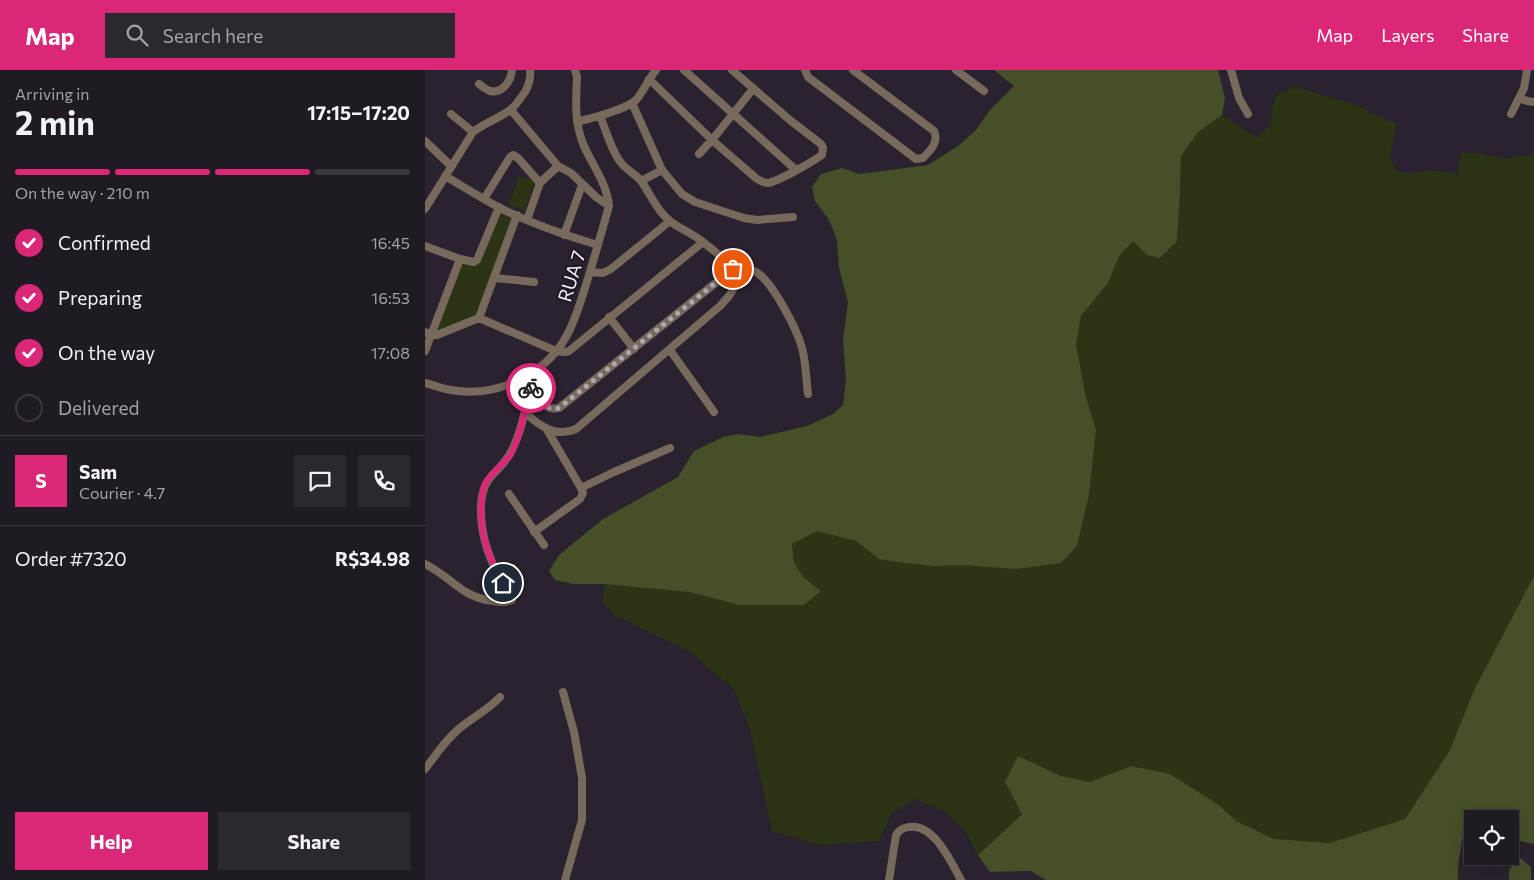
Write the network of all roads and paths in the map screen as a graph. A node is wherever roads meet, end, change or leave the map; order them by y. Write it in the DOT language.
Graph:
graph roads {
  1 [pos="512,70"];
  2 [pos="530,70"];
  3 [pos="575,70"];
  4 [pos="656,70"];
  5 [pos="684,70"];
  6 [pos="732,70"];
  7 [pos="805,70"];
  8 [pos="853,70"];
  9 [pos="956,70"];
  10 [pos="1231,70"];
  11 [pos="1527,70"];
  12 [pos="649,79"];
  13 [pos="479,84"];
  14 [pos="753,89"];
  15 [pos="984,91"];
  16 [pos="1520,98"];
  17 [pos="1534,102"];
  18 [pos="632,103"];
  19 [pos="511,110"];
  20 [pos="451,114"];
  21 [pos="733,114"];
  22 [pos="1248,114"];
  23 [pos="1511,114"];
  24 [pos="600,116"];
  25 [pos="577,122"];
  26 [pos="473,132"];
  27 [pos="712,140"];
  28 [pos="425,141"];
  29 [pos="699,154"];
  30 [pos="451,166"];
  31 [pos="558,166"];
  32 [pos="662,170"];
  33 [pos="796,170"];
  34 [pos="445,176"];
  35 [pos="641,181"];
  36 [pos="540,183"];
  37 [pos="582,185"];
  38 [pos="484,199"];
  39 [pos="609,206"];
  40 [pos="499,207"];
  41 [pos="425,209"];
  42 [pos="517,216"];
  43 [pos="793,217"];
  44 [pos="527,220"];
  45 [pos="669,221"];
  46 [pos="564,235"];
  47 [pos="703,242"];
  48 [pos="425,246"];
  49 [pos="598,246"];
  50 [pos="460,259"];
  51 [pos="733,269"];
  52 [pos="590,272"];
  53 [pos="495,278"];
  54 [pos="534,282"];
  55 [pos="479,318"];
  56 [pos="609,318"];
  57 [pos="428,333"];
  58 [pos="634,349"];
  59 [pos="670,350"];
  60 [pos="425,351"];
  61 [pos="556,351"];
  62 [pos="531,373"];
  63 [pos="425,383"];
  64 [pos="529,385"];
  65 [pos="808,394"];
  66 [pos="525,412"];
  67 [pos="714,412"];
  68 [pos="546,428"];
  69 [pos="670,448"];
  70 [pos="581,488"];
  71 [pos="509,494"];
  72 [pos="534,532"];
  73 [pos="543,545"];
  74 [pos="425,564"];
  75 [pos="563,692"];
  76 [pos="500,697"];
  77 [pos="425,769"];
  78 [pos="565,880"];
  79 [pos="889,880"];
  80 [pos="961,880"];
  1 -- 13 [label="street"];
  2 -- 19 [label="street"];
  3 -- 25 [label="street"];
  4 -- 12 [label="street"];
  5 -- 21 [label="street"];
  6 -- 14 [label="street"];
  7 -- 8 [label="street"];
  9 -- 15 [label="street"];
  10 -- 22 [label="street"];
  11 -- 16 [label="street"];
  12 -- 18 [label="street"];
  12 -- 27 [label="street"];
  14 -- 21 [label="street"];
  14 -- 33 [label="street"];
  16 -- 17 [label="street"];
  16 -- 23 [label="street"];
  18 -- 24 [label="street"];
  18 -- 32 [label="street"];
  19 -- 26 [label="street"];
  19 -- 31 [label="street"];
  20 -- 26 [label="street"];
  21 -- 27 [label="street"];
  21 -- 33 [label="street"];
  24 -- 25 [label="street"];
  24 -- 35 [label="street"];
  25 -- 39 [label="street"];
  26 -- 30 [label="street"];
  27 -- 29 [label="street"];
  27 -- 33 [label="street"];
  28 -- 30 [label="street"];
  30 -- 34 [label="street"];
  31 -- 36 [label="street"];
  31 -- 37 [label="street"];
  32 -- 35 [label="street"];
  32 -- 43 [label="street"];
  34 -- 38 [label="street"];
  34 -- 41 [label="street"];
  35 -- 45 [label="street"];
  36 -- 38 [label="street"];
  36 -- 44 [label="street"];
  37 -- 39 [label="street"];
  37 -- 46 [label="street"];
  38 -- 40 [label="street"];
  39 -- 49 [label="street, RUA 7"];
  40 -- 42 [label="street"];
  40 -- 50 [label="street"];
  42 -- 44 [label="street"];
  42 -- 53 [label="street"];
  44 -- 46 [label="street"];
  45 -- 47 [label="street"];
  45 -- 52 [label="street"];
  46 -- 49 [label="street"];
  47 -- 51 [label="street"];
  47 -- 56 [label="street"];
  48 -- 50 [label="street"];
  49 -- 52 [label="street, RUA 7"];
  50 -- 57 [label="street"];
  51 -- 58 [label="street"];
  51 -- 59 [label="street"];
  51 -- 65 [label="street"];
  52 -- 61 [label="street, RUA 7"];
  53 -- 54 [label="street"];
  53 -- 55 [label="street"];
  55 -- 57 [label="street"];
  55 -- 61 [label="street"];
  56 -- 58 [label="street"];
  56 -- 61 [label="street"];
  57 -- 60 [label="street"];
  58 -- 64 [label="street"];
  59 -- 67 [label="street"];
  59 -- 68 [label="street"];
  61 -- 62 [label="street, RUA 7"];
  62 -- 63 [label="street, RUA 7"];
  62 -- 64 [label="street"];
  64 -- 66 [label="street"];
  66 -- 68 [label="street"];
  66 -- 74 [label="street"];
  68 -- 70 [label="street"];
  69 -- 70 [label="street"];
  70 -- 72 [label="street"];
  71 -- 72 [label="street"];
  72 -- 73 [label="street"];
  75 -- 78 [label="street"];
  76 -- 77 [label="street"];
  79 -- 80 [label="street"];
}
